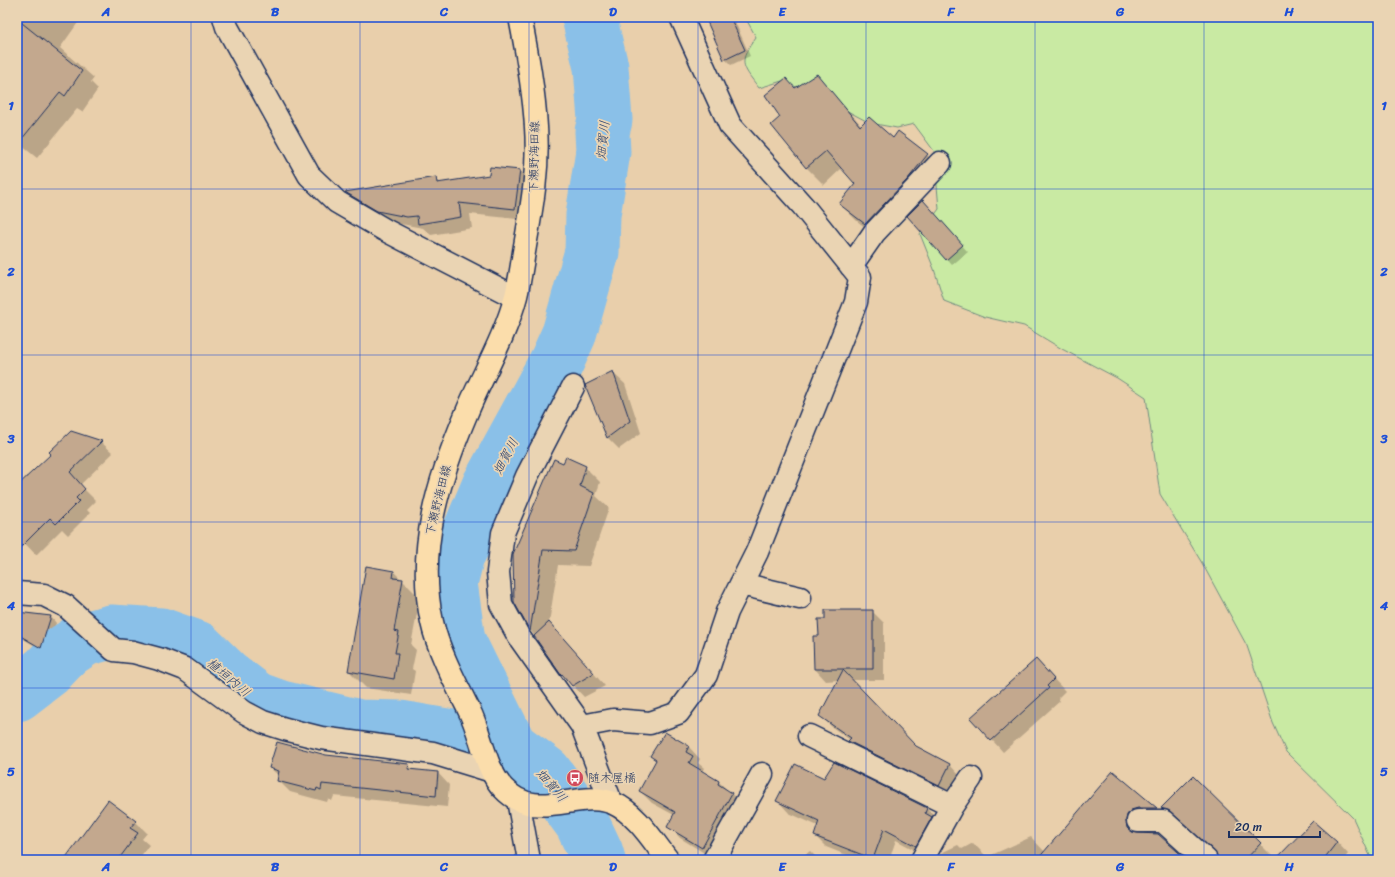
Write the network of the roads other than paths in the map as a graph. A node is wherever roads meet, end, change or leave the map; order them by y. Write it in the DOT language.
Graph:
graph roads {
  1 [pos="224,17"];
  2 [pos="520,17"];
  3 [pos="680,17"];
  4 [pos="940,163"];
  5 [pos="851,266"];
  6 [pos="515,297"];
  7 [pos="574,387"];
  8 [pos="741,584"];
  9 [pos="17,593"];
  10 [pos="800,598"];
  11 [pos="582,726"];
  12 [pos="808,736"];
  13 [pos="489,761"];
  14 [pos="762,774"];
  15 [pos="970,778"];
  16 [pos="518,800"];
  17 [pos="603,801"];
  18 [pos="952,806"];
  19 [pos="1138,822"];
  20 [pos="528,860"];
  21 [pos="668,860"];
  22 [pos="714,860"];
  23 [pos="922,860"];
  24 [pos="1206,860"];
  1 -- 6 [label="street"];
  2 -- 6 [label="main road, 下瀬野海田線"];
  3 -- 5 [label="street"];
  4 -- 5 [label="street"];
  5 -- 8 [label="street"];
  6 -- 13 [label="main road, 下瀬野海田線"];
  7 -- 11 [label="street"];
  8 -- 10 [label="street"];
  8 -- 11 [label="street"];
  9 -- 13 [label="street"];
  11 -- 17 [label="street"];
  12 -- 18 [label="street"];
  13 -- 16 [label="main road, 下瀬野海田線"];
  14 -- 22 [label="street"];
  15 -- 18 [label="street"];
  16 -- 17 [label="main road, 下瀬野海田線"];
  16 -- 20 [label="street"];
  17 -- 21 [label="main road"];
  18 -- 23 [label="street"];
  19 -- 24 [label="street"];
}
